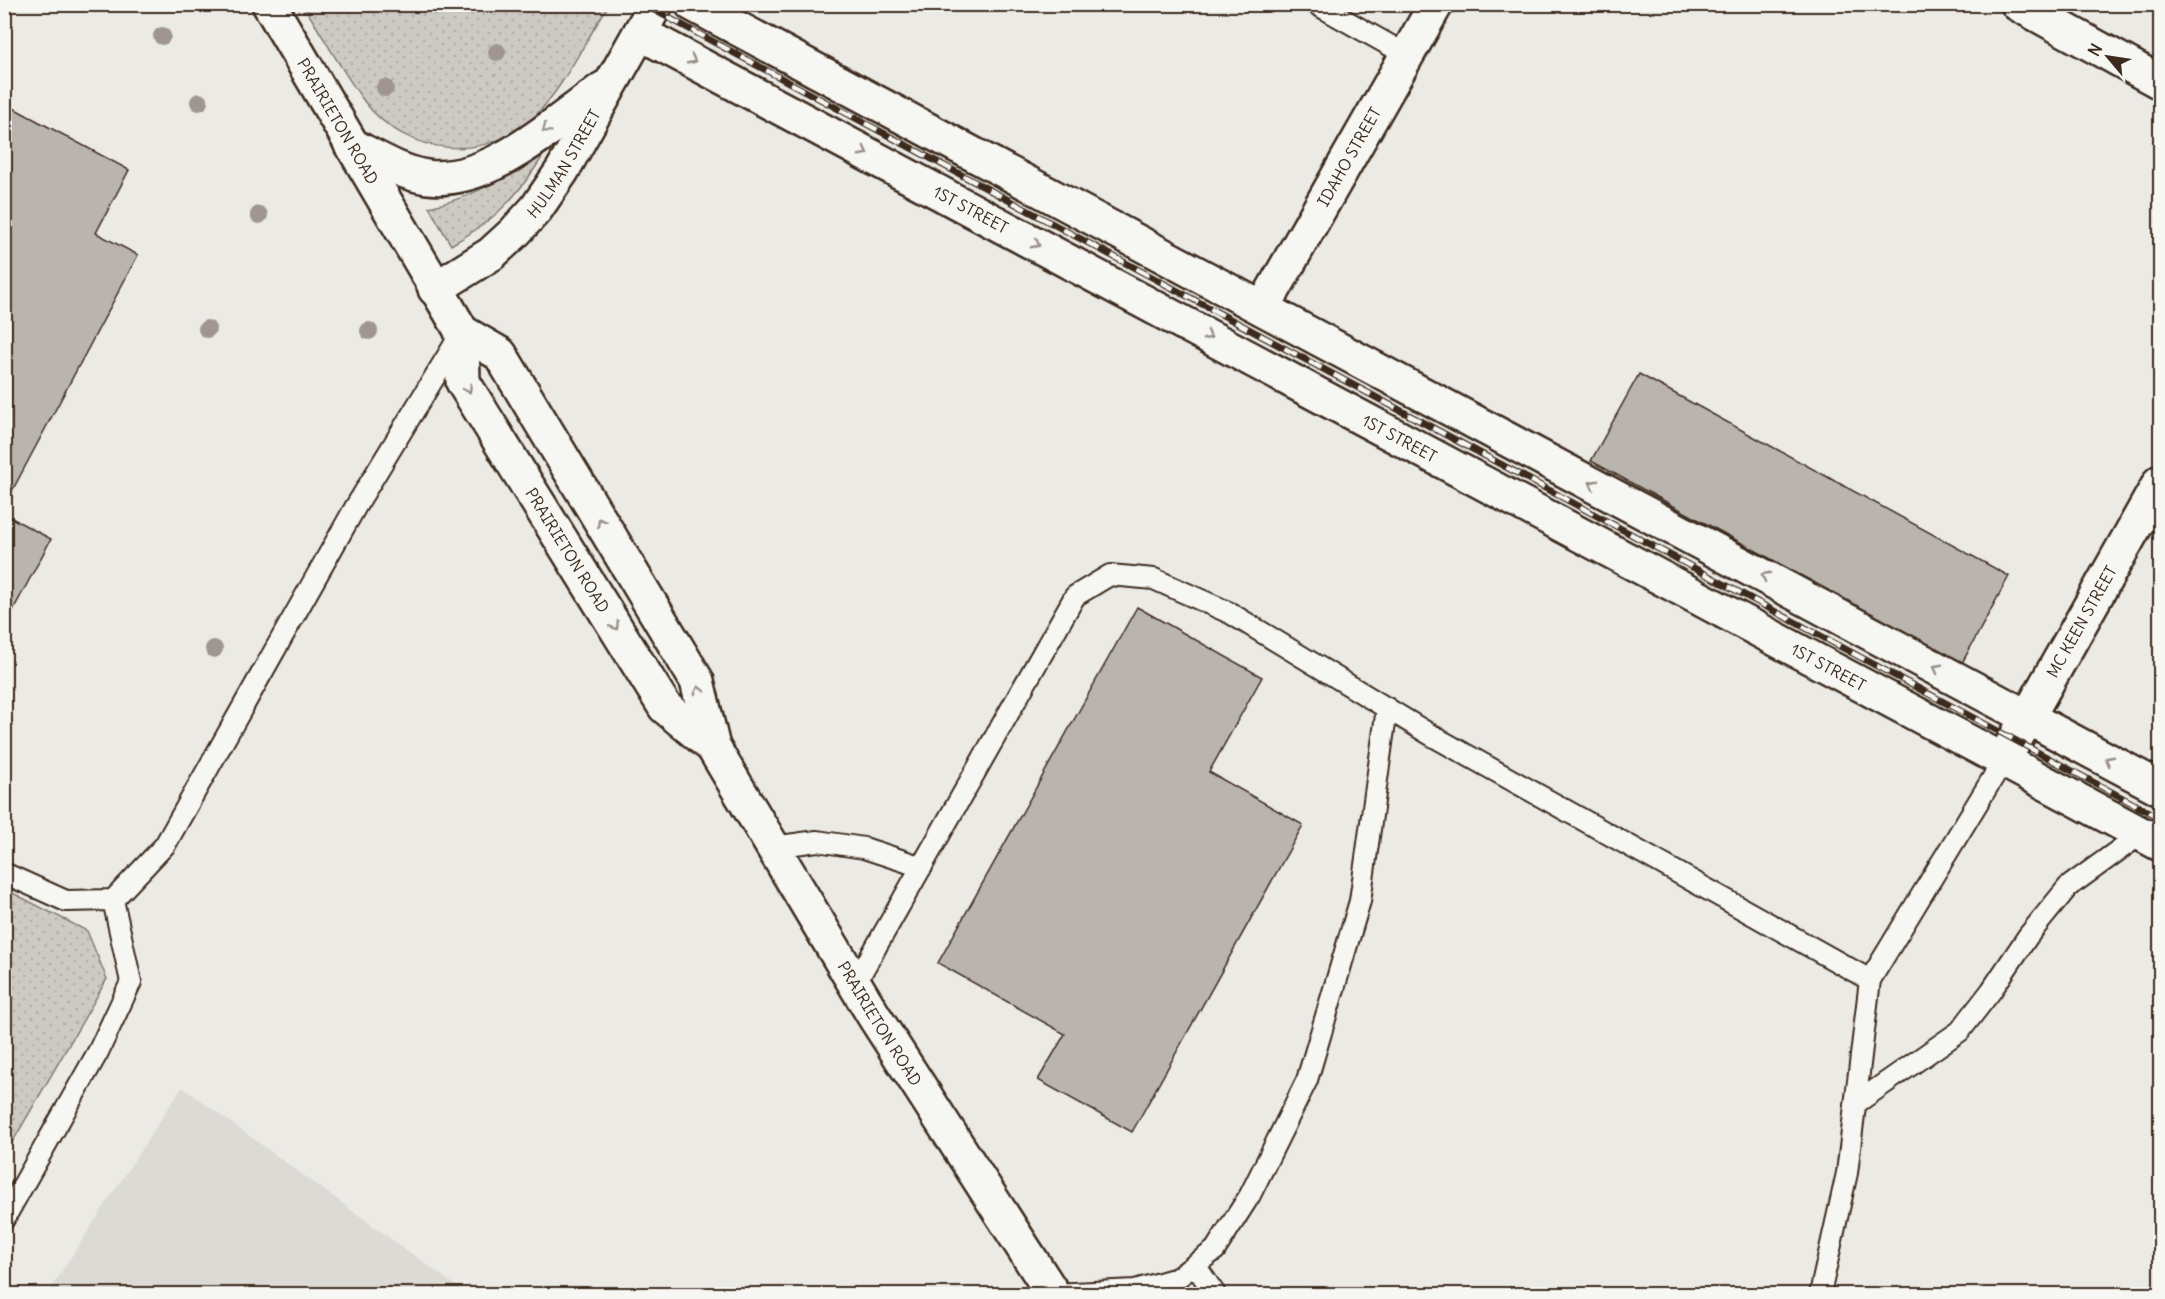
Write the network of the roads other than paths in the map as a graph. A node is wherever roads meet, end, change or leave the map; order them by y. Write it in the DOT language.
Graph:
graph roads {
  1 [pos="269,4"];
  2 [pos="656,4"];
  3 [pos="692,4"];
  4 [pos="1316,4"];
  5 [pos="1436,4"];
  6 [pos="2018,4"];
  7 [pos="640,33"];
  8 [pos="1407,55"];
  9 [pos="2160,82"];
  10 [pos="612,83"];
  11 [pos="351,145"];
  12 [pos="435,289"];
  13 [pos="1263,308"];
  14 [pos="462,332"];
  15 [pos="2160,482"];
  16 [pos="1387,708"];
  17 [pos="2027,717"];
  18 [pos="713,747"];
  19 [pos="2003,761"];
  20 [pos="2160,788"];
  21 [pos="2151,839"];
  22 [pos="773,847"];
  23 [pos="922,867"];
  24 [pos="4,873"];
  25 [pos="113,900"];
  26 [pos="1870,980"];
  27 [pos="855,984"];
  28 [pos="1855,1104"];
  29 [pos="4,1219"];
  30 [pos="1195,1265"];
  31 [pos="1053,1294"];
  32 [pos="1215,1294"];
  33 [pos="1820,1294"];
  1 -- 11 [label="street, PRAIRIETON ROAD"];
  2 -- 7 [label="street, HULMAN STREET"];
  3 -- 13 [label="street"];
  4 -- 8 [label="lane"];
  5 -- 8 [label="street, IDAHO STREET"];
  6 -- 9 [label="street"];
  7 -- 10 [label="street, HULMAN STREET"];
  7 -- 19 [label="street, 1ST STREET, one-way"];
  8 -- 13 [label="street, IDAHO STREET"];
  10 -- 11 [label="street, one-way"];
  10 -- 12 [label="street, HULMAN STREET"];
  11 -- 12 [label="street, PRAIRIETON ROAD"];
  12 -- 14 [label="street, PRAIRIETON ROAD"];
  17 -- 13 [label="street, one-way"];
  18 -- 14 [label="street, PRAIRIETON ROAD, one-way"];
  14 -- 18 [label="street, PRAIRIETON ROAD, one-way"];
  14 -- 25 [label="lane"];
  15 -- 17 [label="street, MC KEEN STREET"];
  16 -- 23 [label="lane"];
  16 -- 26 [label="lane"];
  16 -- 30 [label="lane"];
  17 -- 19 [label="street, MC KEEN STREET"];
  20 -- 17 [label="street, one-way"];
  18 -- 22 [label="street, PRAIRIETON ROAD"];
  19 -- 21 [label="street, 1ST STREET"];
  19 -- 26 [label="lane"];
  21 -- 28 [label="lane"];
  22 -- 23 [label="lane"];
  22 -- 27 [label="street, PRAIRIETON ROAD"];
  23 -- 27 [label="lane"];
  24 -- 25 [label="lane"];
  25 -- 29 [label="lane"];
  26 -- 28 [label="lane"];
  27 -- 31 [label="street, PRAIRIETON ROAD"];
  28 -- 33 [label="lane"];
  30 -- 31 [label="lane"];
  30 -- 32 [label="lane"];
}
